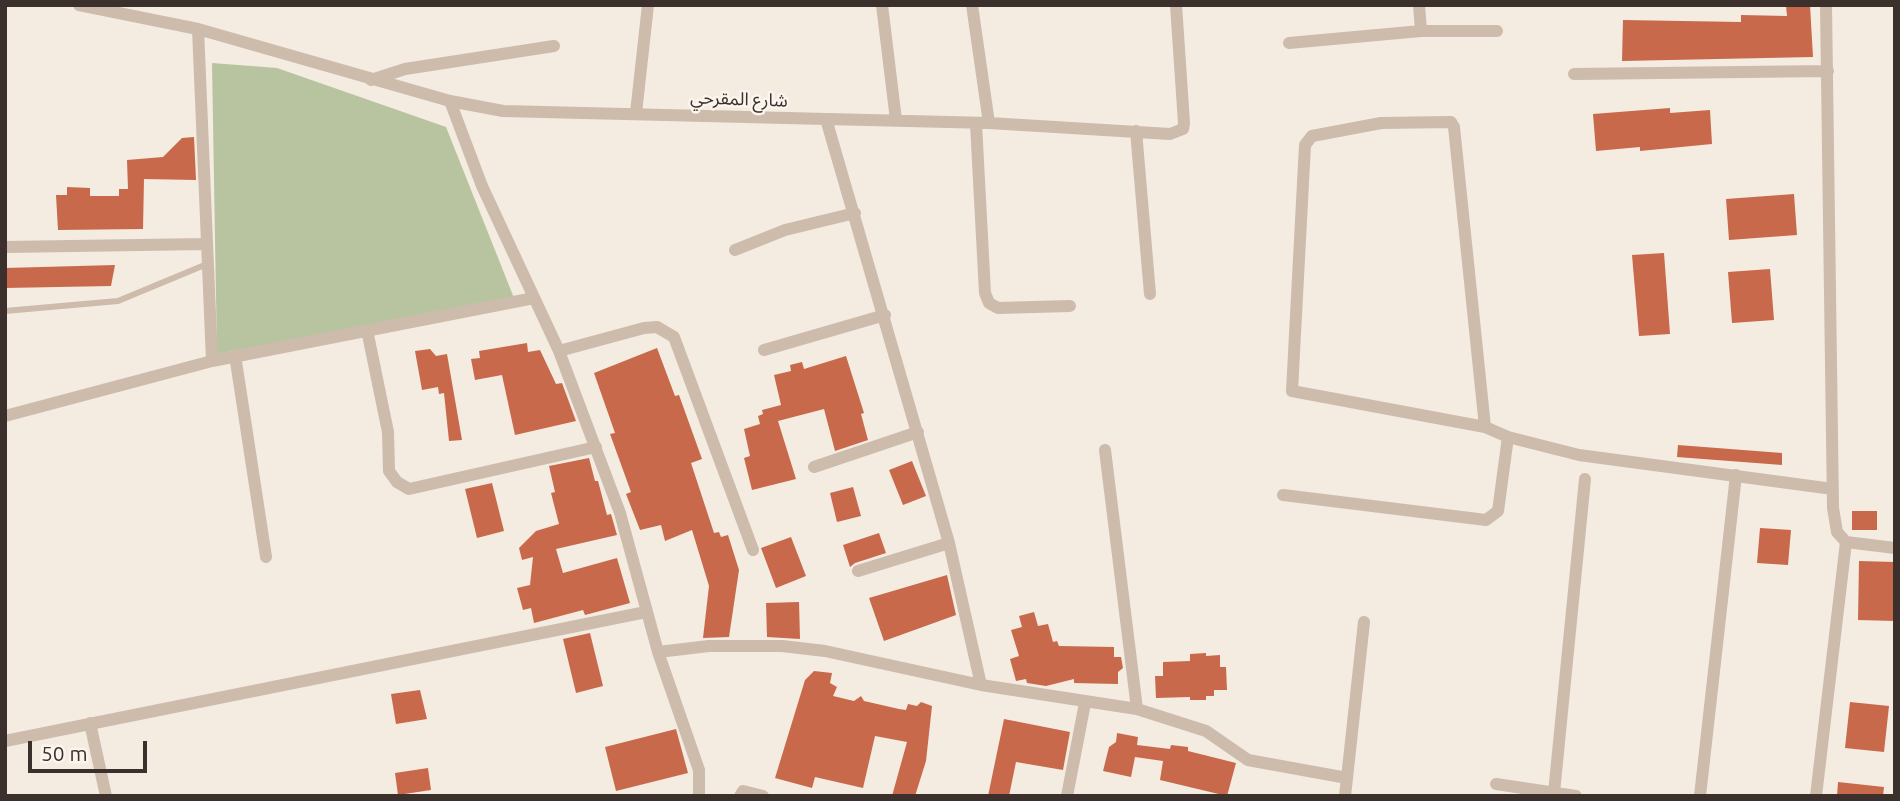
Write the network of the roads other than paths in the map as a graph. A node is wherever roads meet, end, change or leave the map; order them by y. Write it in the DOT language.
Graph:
graph roads {
  1 [pos="79,5"];
  2 [pos="648,5"];
  3 [pos="882,5"];
  4 [pos="972,5"];
  5 [pos="1175,5"];
  6 [pos="1419,5"];
  7 [pos="1826,5"];
  8 [pos="198,29"];
  9 [pos="1421,31"];
  10 [pos="1497,31"];
  11 [pos="1289,43"];
  12 [pos="554,46"];
  13 [pos="1828,71"];
  14 [pos="1574,74"];
  15 [pos="371,80"];
  16 [pos="450,102"];
  17 [pos="636,113"];
  18 [pos="826,119"];
  19 [pos="896,120"];
  20 [pos="982,123"];
  21 [pos="1136,131"];
  22 [pos="855,212"];
  23 [pos="206,244"];
  24 [pos="5,247"];
  25 [pos="735,250"];
  26 [pos="207,264"];
  27 [pos="1150,294"];
  28 [pos="534,298"];
  29 [pos="1070,306"];
  30 [pos="5,311"];
  31 [pos="885,315"];
  32 [pos="367,330"];
  33 [pos="764,350"];
  34 [pos="559,351"];
  35 [pos="235,355"];
  36 [pos="212,361"];
  37 [pos="5,416"];
  38 [pos="1485,427"];
  39 [pos="918,432"];
  40 [pos="1508,437"];
  41 [pos="596,447"];
  42 [pos="1105,450"];
  43 [pos="814,467"];
  44 [pos="1736,475"];
  45 [pos="1586,479"];
  46 [pos="1833,489"];
  47 [pos="1283,495"];
  48 [pos="1846,542"];
  49 [pos="949,543"];
  50 [pos="1895,548"];
  51 [pos="753,550"];
  52 [pos="267,557"];
  53 [pos="858,571"];
  54 [pos="646,612"];
  55 [pos="1364,622"];
  56 [pos="658,652"];
  57 [pos="981,685"];
  58 [pos="1085,703"];
  59 [pos="1136,709"];
  60 [pos="90,723"];
  61 [pos="5,741"];
  62 [pos="1347,778"];
  63 [pos="1496,784"];
  64 [pos="1554,793"];
  65 [pos="106,796"];
  66 [pos="699,796"];
  67 [pos="740,796"];
  68 [pos="763,796"];
  69 [pos="1067,796"];
  70 [pos="1345,796"];
  71 [pos="1576,796"];
  72 [pos="1700,796"];
  73 [pos="1815,796"];
  1 -- 8 [label="street, شارع المقرحي"];
  2 -- 17 [label="street"];
  3 -- 19 [label="street"];
  4 -- 20 [label="street"];
  5 -- 21 [label="street, شارع المقرحي"];
  6 -- 9 [label="street"];
  7 -- 13 [label="street"];
  8 -- 15 [label="street, شارع المقرحي"];
  8 -- 23 [label="street"];
  9 -- 10 [label="street"];
  9 -- 11 [label="street"];
  12 -- 15 [label="street"];
  13 -- 14 [label="street"];
  13 -- 46 [label="street"];
  15 -- 16 [label="street, شارع المقرحي"];
  16 -- 17 [label="street, شارع المقرحي"];
  16 -- 28 [label="street"];
  17 -- 18 [label="street, شارع المقرحي"];
  18 -- 19 [label="street, شارع المقرحي"];
  18 -- 22 [label="street"];
  19 -- 20 [label="street, شارع المقرحي"];
  20 -- 21 [label="street, شارع المقرحي"];
  20 -- 29 [label="street"];
  21 -- 27 [label="street"];
  22 -- 25 [label="street"];
  22 -- 31 [label="street"];
  23 -- 24 [label="street"];
  23 -- 26 [label="street"];
  26 -- 30 [label="lane"];
  26 -- 36 [label="street"];
  28 -- 32 [label="street"];
  28 -- 34 [label="street"];
  31 -- 33 [label="street"];
  31 -- 39 [label="street"];
  32 -- 35 [label="street"];
  32 -- 41 [label="street"];
  34 -- 41 [label="street"];
  34 -- 51 [label="street"];
  35 -- 36 [label="street"];
  35 -- 52 [label="street"];
  36 -- 37 [label="street"];
  38 -- 38 [label="street"];
  38 -- 40 [label="street"];
  39 -- 43 [label="street"];
  39 -- 49 [label="street"];
  40 -- 44 [label="street"];
  40 -- 47 [label="street"];
  41 -- 54 [label="street"];
  42 -- 59 [label="street"];
  44 -- 46 [label="street"];
  44 -- 72 [label="street"];
  45 -- 64 [label="street"];
  46 -- 48 [label="street"];
  48 -- 50 [label="street"];
  48 -- 73 [label="street"];
  49 -- 53 [label="street"];
  49 -- 57 [label="street"];
  54 -- 56 [label="street"];
  54 -- 60 [label="street"];
  55 -- 62 [label="street"];
  56 -- 57 [label="street"];
  56 -- 66 [label="street"];
  57 -- 58 [label="street"];
  58 -- 59 [label="street"];
  58 -- 69 [label="street"];
  59 -- 62 [label="street"];
  60 -- 61 [label="street"];
  60 -- 65 [label="street"];
  62 -- 70 [label="street"];
  63 -- 64 [label="street"];
  64 -- 71 [label="street"];
  67 -- 68 [label="street"];
}
